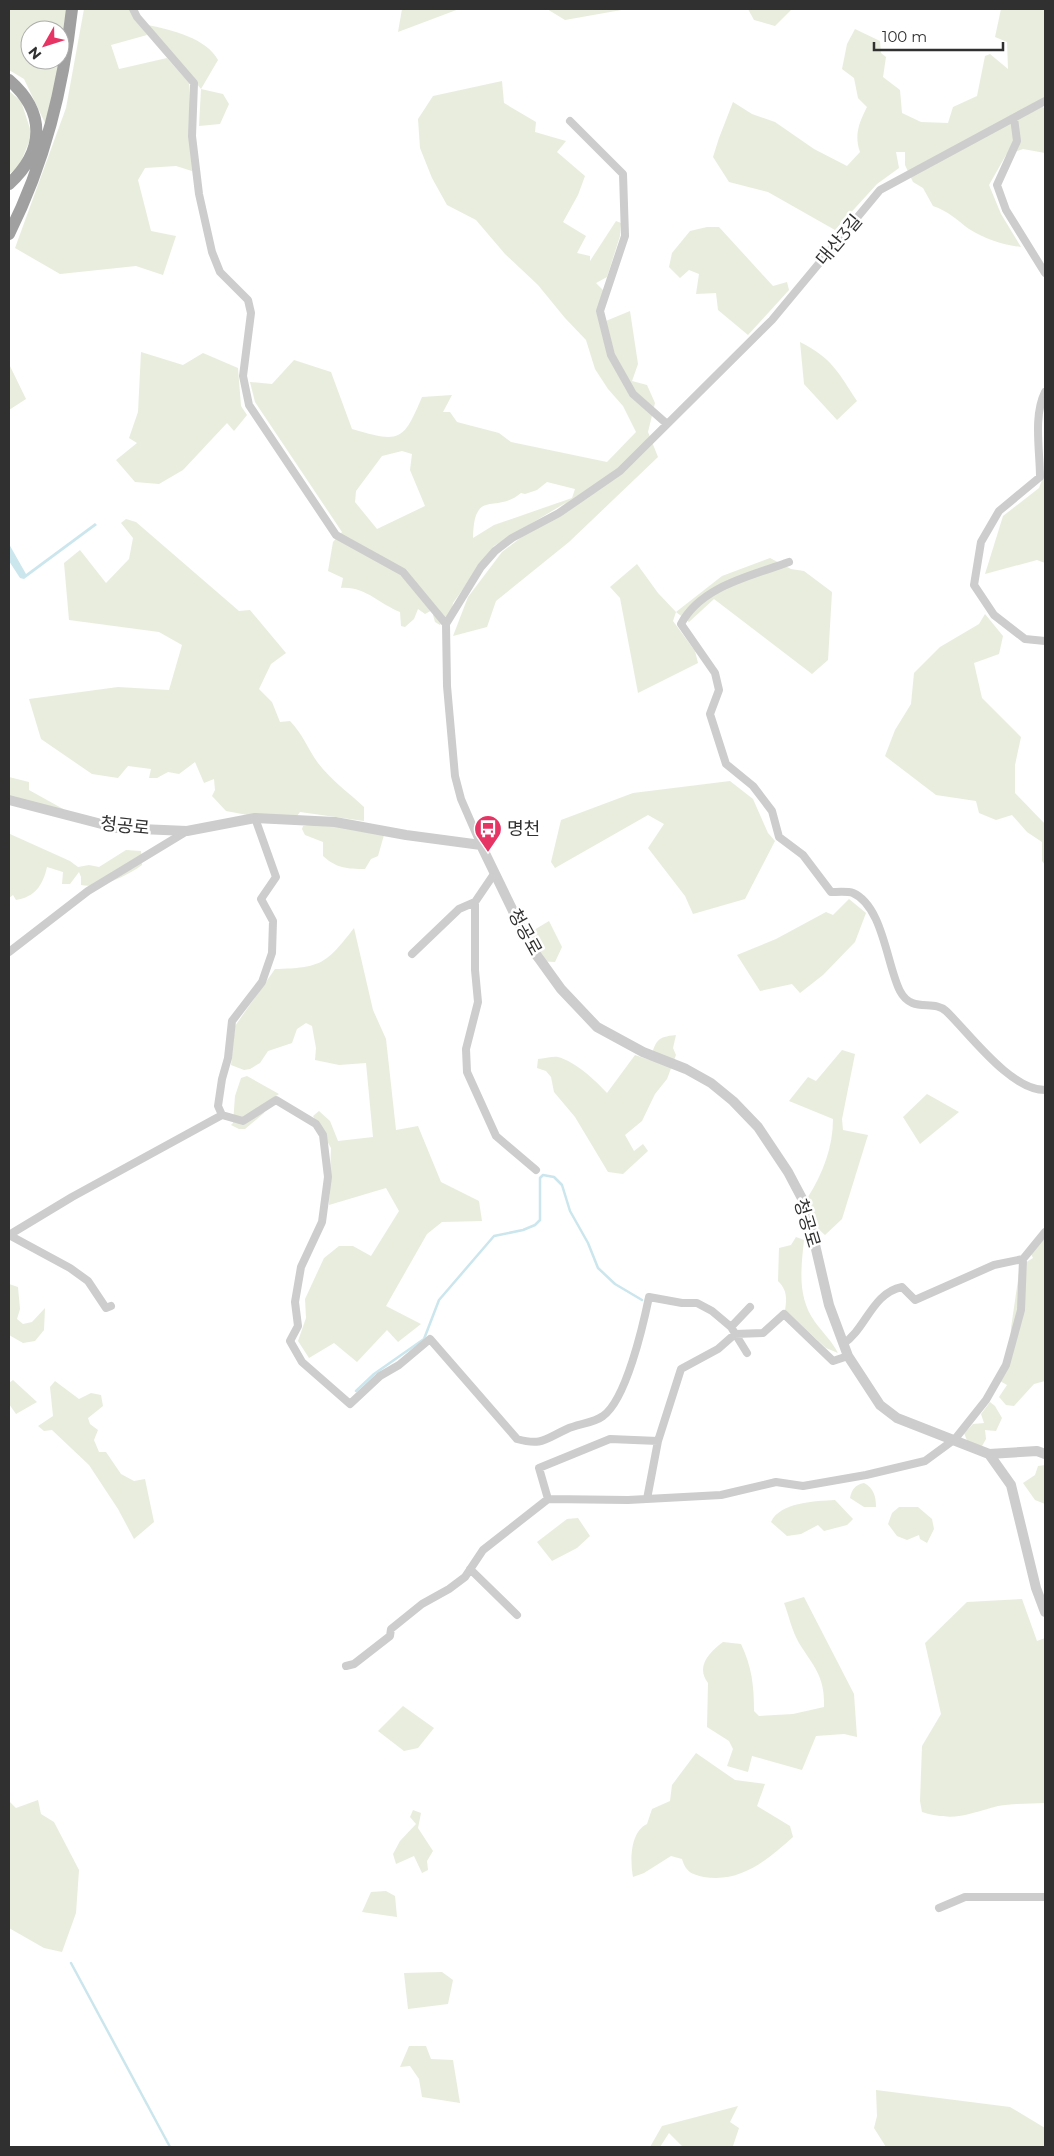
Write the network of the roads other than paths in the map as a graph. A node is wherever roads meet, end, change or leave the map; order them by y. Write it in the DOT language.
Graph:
graph roads {
  1 [pos="72,9"];
  2 [pos="133,9"];
  3 [pos="9,80"];
  4 [pos="1045,101"];
  5 [pos="1014,118"];
  6 [pos="570,121"];
  7 [pos="9,184"];
  8 [pos="9,234"];
  9 [pos="1045,273"];
  10 [pos="1045,392"];
  11 [pos="667,424"];
  12 [pos="789,562"];
  13 [pos="446,624"];
  14 [pos="1045,641"];
  15 [pos="9,800"];
  16 [pos="256,818"];
  17 [pos="187,831"];
  18 [pos="481,845"];
  19 [pos="494,874"];
  20 [pos="475,902"];
  21 [pos="9,952"];
  22 [pos="412,954"];
  23 [pos="1045,1090"];
  24 [pos="222,1115"];
  25 [pos="536,1170"];
  26 [pos="1045,1232"];
  27 [pos="9,1235"];
  28 [pos="1024,1259"];
  29 [pos="111,1306"];
  30 [pos="750,1307"];
  31 [pos="733,1330"];
  32 [pos="843,1344"];
  33 [pos="747,1353"];
  34 [pos="848,1356"];
  35 [pos="955,1439"];
  36 [pos="658,1440"];
  37 [pos="989,1454"];
  38 [pos="1045,1454"];
  39 [pos="647,1498"];
  40 [pos="548,1499"];
  41 [pos="470,1569"];
  42 [pos="1045,1612"];
  43 [pos="517,1615"];
  44 [pos="346,1666"];
  45 [pos="1045,1897"];
  46 [pos="939,1908"];
  1 -- 8 [label="highway"];
  2 -- 13 [label="street"];
  3 -- 7 [label="highway"];
  4 -- 5 [label="street, 대산3길"];
  5 -- 9 [label="street"];
  5 -- 11 [label="street, 대산3길"];
  6 -- 11 [label="street"];
  10 -- 14 [label="street"];
  11 -- 13 [label="street, 대산3길"];
  12 -- 23 [label="street"];
  13 -- 18 [label="street, 청공로"];
  15 -- 17 [label="street, 청공로"];
  16 -- 17 [label="street, 청공로"];
  16 -- 18 [label="street, 청공로"];
  16 -- 24 [label="street"];
  17 -- 21 [label="street"];
  18 -- 19 [label="street, 청공로"];
  19 -- 20 [label="street"];
  19 -- 32 [label="street, 청공로"];
  20 -- 22 [label="street"];
  20 -- 25 [label="street"];
  24 -- 27 [label="street"];
  24 -- 31 [label="street"];
  26 -- 28 [label="street"];
  27 -- 29 [label="street"];
  28 -- 32 [label="street"];
  28 -- 35 [label="street"];
  30 -- 31 [label="street"];
  31 -- 33 [label="street"];
  31 -- 34 [label="street"];
  31 -- 36 [label="street"];
  32 -- 34 [label="street, 청공로"];
  34 -- 35 [label="street, 청공로"];
  35 -- 37 [label="street, 청공로"];
  35 -- 39 [label="street"];
  36 -- 39 [label="street"];
  36 -- 40 [label="street"];
  37 -- 38 [label="street"];
  37 -- 42 [label="street"];
  39 -- 40 [label="street"];
  40 -- 41 [label="street"];
  41 -- 43 [label="street"];
  41 -- 44 [label="street"];
  45 -- 46 [label="street"];
}
